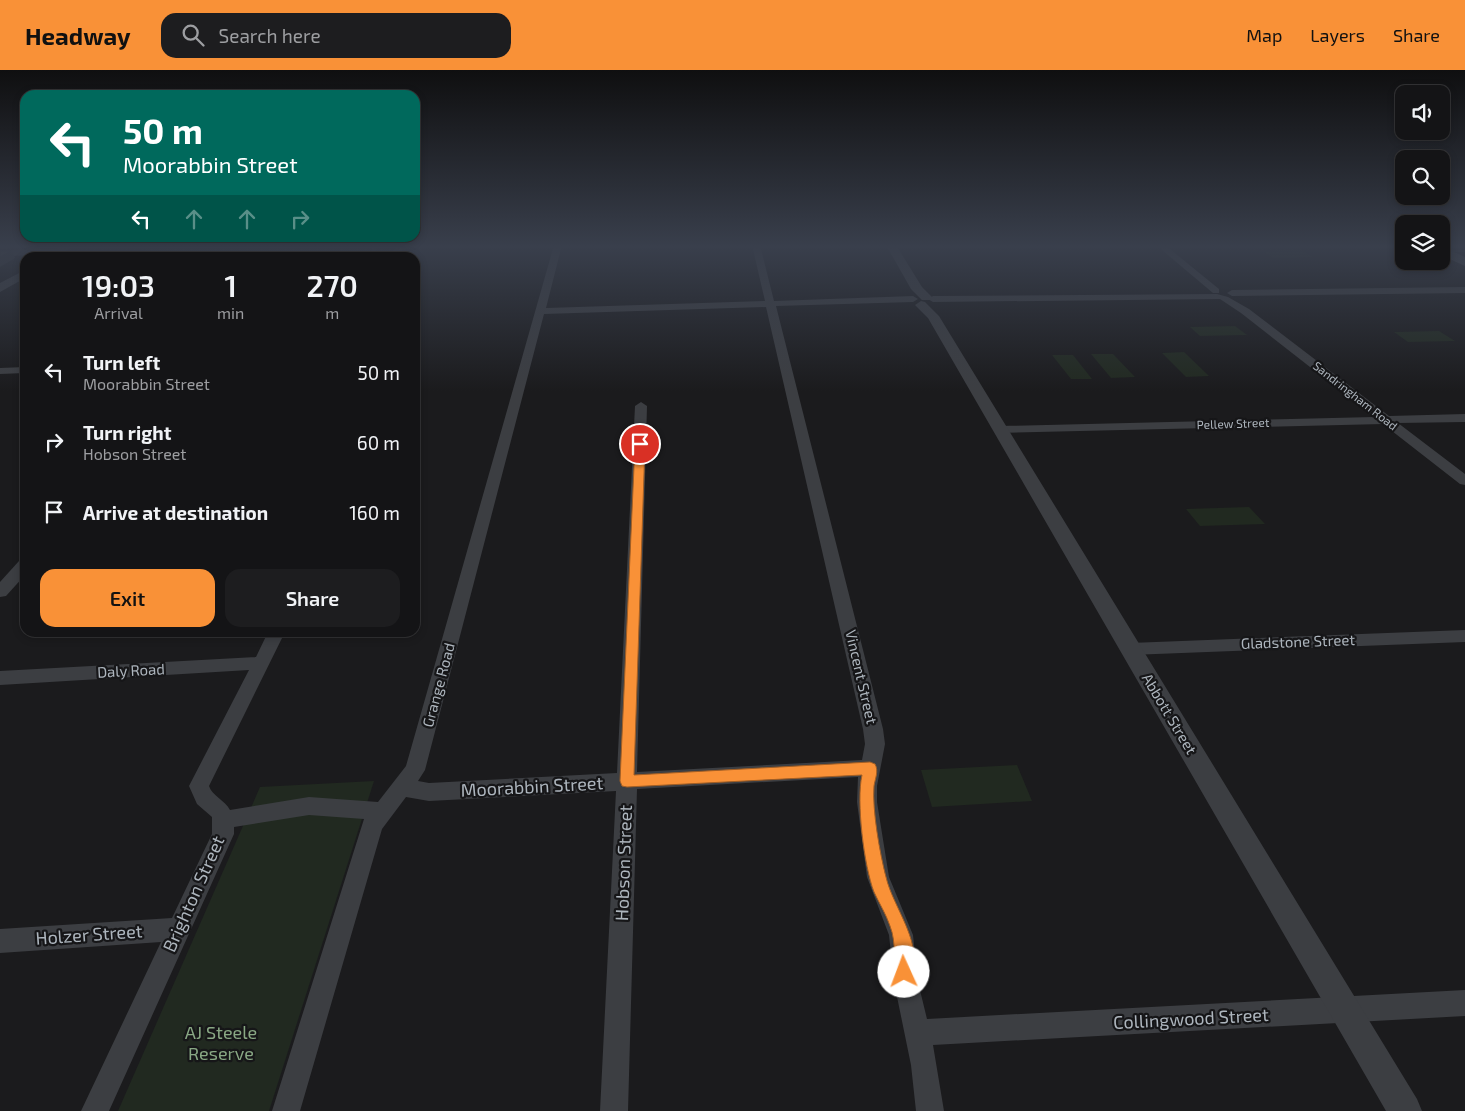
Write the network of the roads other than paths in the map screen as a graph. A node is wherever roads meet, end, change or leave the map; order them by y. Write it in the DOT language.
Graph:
graph roads {
  1 [pos="545,294"];
  2 [pos="768,294"];
  3 [pos="919,294"];
  4 [pos="1283,294"];
  5 [pos="1225,295"];
  6 [pos="924,302"];
  7 [pos="771,305"];
  8 [pos="541,311"];
  9 [pos="20,370"];
  10 [pos="0,371"];
  11 [pos="641,406"];
  12 [pos="1465,418"];
  13 [pos="1386,420"];
  14 [pos="1001,430"];
  15 [pos="1465,480"];
  16 [pos="20,570"];
  17 [pos="0,592"];
  18 [pos="1465,636"];
  19 [pos="274,637"];
  20 [pos="1130,649"];
  21 [pos="261,663"];
  22 [pos="0,678"];
  23 [pos="870,768"];
  24 [pos="627,781"];
  25 [pos="403,788"];
  26 [pos="381,811"];
  27 [pos="225,820"];
  28 [pos="178,929"];
  29 [pos="0,941"];
  30 [pos="1465,1002"];
  31 [pos="1345,1010"];
  32 [pos="917,1033"];
  33 [pos="95,1111"];
  34 [pos="286,1111"];
  35 [pos="614,1111"];
  36 [pos="930,1111"];
  37 [pos="1405,1111"];
  1 -- 8 [label="street, Grange Road"];
  2 -- 7 [label="street, Vincent Street"];
  3 -- 6 [label="street, Abbott Street"];
  4 -- 5 [label="street"];
  5 -- 6 [label="street"];
  5 -- 13 [label="street, Sandringham Road"];
  6 -- 7 [label="street"];
  6 -- 14 [label="street, Abbott Street"];
  7 -- 8 [label="street"];
  7 -- 23 [label="street, Vincent Street"];
  8 -- 25 [label="street, Grange Road"];
  9 -- 10 [label="street"];
  11 -- 24 [label="street, Hobson Street"];
  12 -- 13 [label="street, Pellew Street"];
  13 -- 14 [label="street, Pellew Street"];
  13 -- 15 [label="street, Sandringham Road"];
  14 -- 20 [label="street, Abbott Street"];
  16 -- 17 [label="street"];
  18 -- 20 [label="street, Gladstone Street"];
  19 -- 21 [label="street, Brighton Street"];
  20 -- 31 [label="street, Abbott Street"];
  21 -- 22 [label="street, Daly Road"];
  21 -- 27 [label="street, Brighton Street"];
  23 -- 24 [label="street, Moorabbin Street"];
  23 -- 32 [label="street, Vincent Street"];
  24 -- 25 [label="street, Moorabbin Street"];
  24 -- 35 [label="street, Hobson Street"];
  25 -- 26 [label="street, Grange Road"];
  26 -- 27 [label="street"];
  26 -- 34 [label="street, Grange Road"];
  27 -- 28 [label="street, Brighton Street"];
  28 -- 29 [label="street, Holzer Street"];
  28 -- 33 [label="street, Brighton Street"];
  30 -- 31 [label="street, Collingwood Street"];
  31 -- 32 [label="street, Collingwood Street"];
  31 -- 37 [label="street, Abbott Street"];
  32 -- 36 [label="street, Vincent Street"];
}
